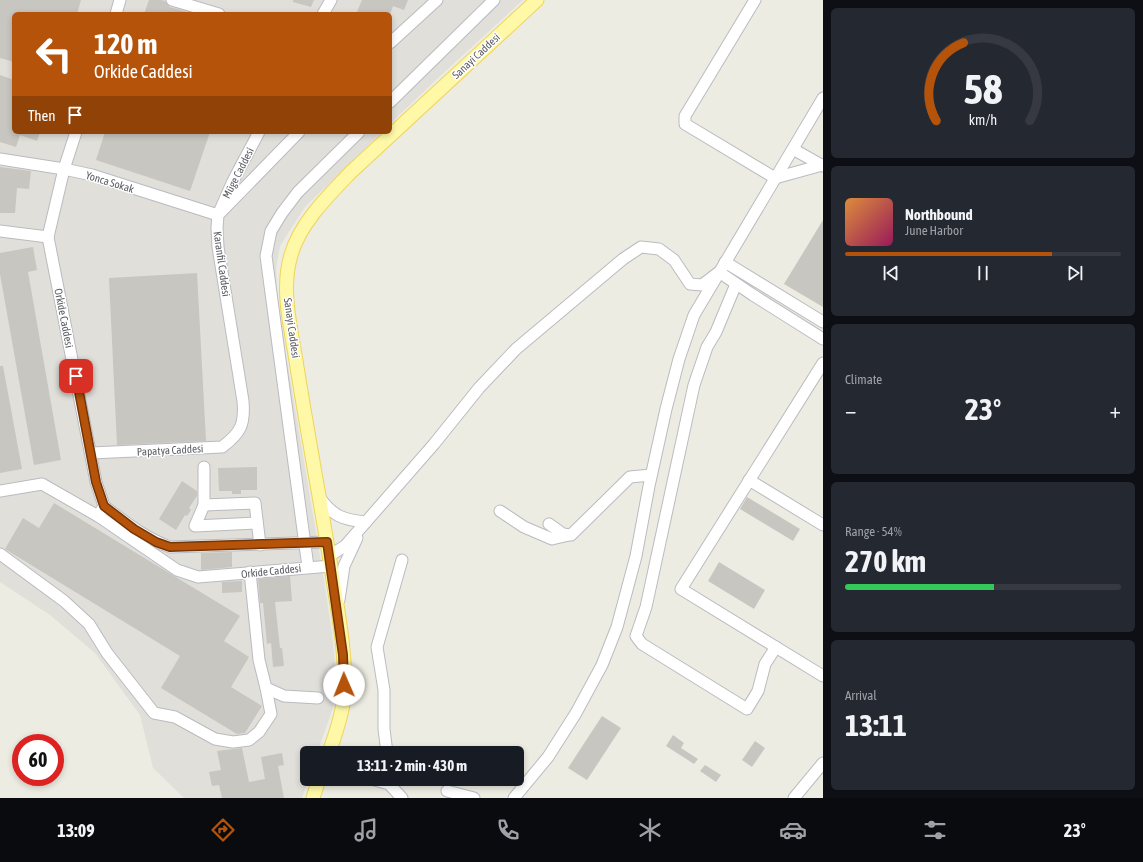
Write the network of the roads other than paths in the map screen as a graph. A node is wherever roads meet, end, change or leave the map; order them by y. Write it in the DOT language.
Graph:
graph roads {
  1 [pos="120,0"];
  2 [pos="172,0"];
  3 [pos="331,0"];
  4 [pos="436,0"];
  5 [pos="494,0"];
  6 [pos="537,0"];
  7 [pos="755,0"];
  8 [pos="117,12"];
  9 [pos="212,12"];
  10 [pos="324,12"];
  11 [pos="392,41"];
  12 [pos="823,98"];
  13 [pos="392,100"];
  14 [pos="75,134"];
  15 [pos="258,134"];
  16 [pos="297,134"];
  17 [pos="357,134"];
  18 [pos="793,149"];
  19 [pos="0,159"];
  20 [pos="822,165"];
  21 [pos="64,169"];
  22 [pos="775,178"];
  23 [pos="218,215"];
  24 [pos="0,231"];
  25 [pos="48,237"];
  26 [pos="726,262"];
  27 [pos="719,272"];
  28 [pos="736,284"];
  29 [pos="823,322"];
  30 [pos="823,339"];
  31 [pos="823,363"];
  32 [pos="242,428"];
  33 [pos="91,453"];
  34 [pos="204,467"];
  35 [pos="651,475"];
  36 [pos="749,480"];
  37 [pos="0,491"];
  38 [pos="320,498"];
  39 [pos="204,505"];
  40 [pos="104,506"];
  41 [pos="500,511"];
  42 [pos="98,516"];
  43 [pos="366,522"];
  44 [pos="257,523"];
  45 [pos="549,524"];
  46 [pos="823,525"];
  47 [pos="569,535"];
  48 [pos="327,542"];
  49 [pos="305,543"];
  50 [pos="260,545"];
  51 [pos="0,554"];
  52 [pos="402,560"];
  53 [pos="330,561"];
  54 [pos="308,567"];
  55 [pos="250,572"];
  56 [pos="338,610"];
  57 [pos="776,647"];
  58 [pos="823,676"];
  59 [pos="266,688"];
  60 [pos="318,698"];
  61 [pos="331,746"];
  62 [pos="386,746"];
  63 [pos="823,763"];
  64 [pos="317,786"];
  65 [pos="392,786"];
  66 [pos="447,790"];
  67 [pos="313,798"];
  68 [pos="402,798"];
  69 [pos="474,798"];
  70 [pos="514,798"];
  71 [pos="794,798"];
  1 -- 8 [label="street"];
  2 -- 9 [label="street"];
  3 -- 10 [label="street"];
  4 -- 11 [label="street"];
  5 -- 13 [label="street"];
  6 -- 38 [label="main road, Sanayi Caddesi"];
  7 -- 22 [label="street"];
  12 -- 18 [label="street"];
  14 -- 21 [label="street, Orkide Caddesi"];
  15 -- 23 [label="street, Müge Caddesi"];
  16 -- 23 [label="street"];
  17 -- 49 [label="street"];
  18 -- 20 [label="street"];
  18 -- 22 [label="street"];
  19 -- 21 [label="street, Yonca Sokak"];
  20 -- 22 [label="street"];
  21 -- 23 [label="street, Yonca Sokak"];
  21 -- 25 [label="street, Orkide Caddesi"];
  22 -- 26 [label="street"];
  23 -- 32 [label="street, Karanfil Caddesi"];
  24 -- 25 [label="street"];
  25 -- 33 [label="street, Orkide Caddesi"];
  26 -- 27 [label="street"];
  26 -- 29 [label="street"];
  27 -- 28 [label="street"];
  27 -- 35 [label="street"];
  27 -- 43 [label="street"];
  28 -- 30 [label="street"];
  28 -- 57 [label="street"];
  31 -- 36 [label="street"];
  32 -- 33 [label="street, Papatya Caddesi"];
  33 -- 40 [label="street, Orkide Caddesi"];
  34 -- 39 [label="street"];
  35 -- 47 [label="street"];
  35 -- 70 [label="street"];
  36 -- 46 [label="street"];
  36 -- 57 [label="street"];
  37 -- 42 [label="street, Orkide Caddesi"];
  38 -- 43 [label="street"];
  38 -- 48 [label="main road, Sanayi Caddesi"];
  39 -- 44 [label="street"];
  39 -- 44 [label="street"];
  40 -- 42 [label="street"];
  40 -- 50 [label="street"];
  41 -- 47 [label="street"];
  42 -- 55 [label="street, Orkide Caddesi"];
  43 -- 53 [label="street"];
  43 -- 56 [label="street"];
  44 -- 50 [label="street"];
  45 -- 47 [label="street"];
  48 -- 49 [label="street"];
  48 -- 53 [label="main road, Sanayi Caddesi"];
  49 -- 50 [label="street"];
  49 -- 54 [label="street"];
  51 -- 59 [label="street"];
  52 -- 62 [label="street"];
  53 -- 54 [label="street, Orkide Caddesi"];
  53 -- 56 [label="main road, Sanayi Caddesi"];
  54 -- 55 [label="street, Orkide Caddesi"];
  55 -- 59 [label="street"];
  56 -- 61 [label="main road, Sanayi Caddesi"];
  57 -- 58 [label="street"];
  59 -- 60 [label="street"];
  63 -- 71 [label="street"];
  64 -- 67 [label="main road"];
  65 -- 68 [label="street"];
  66 -- 69 [label="street"];
}
